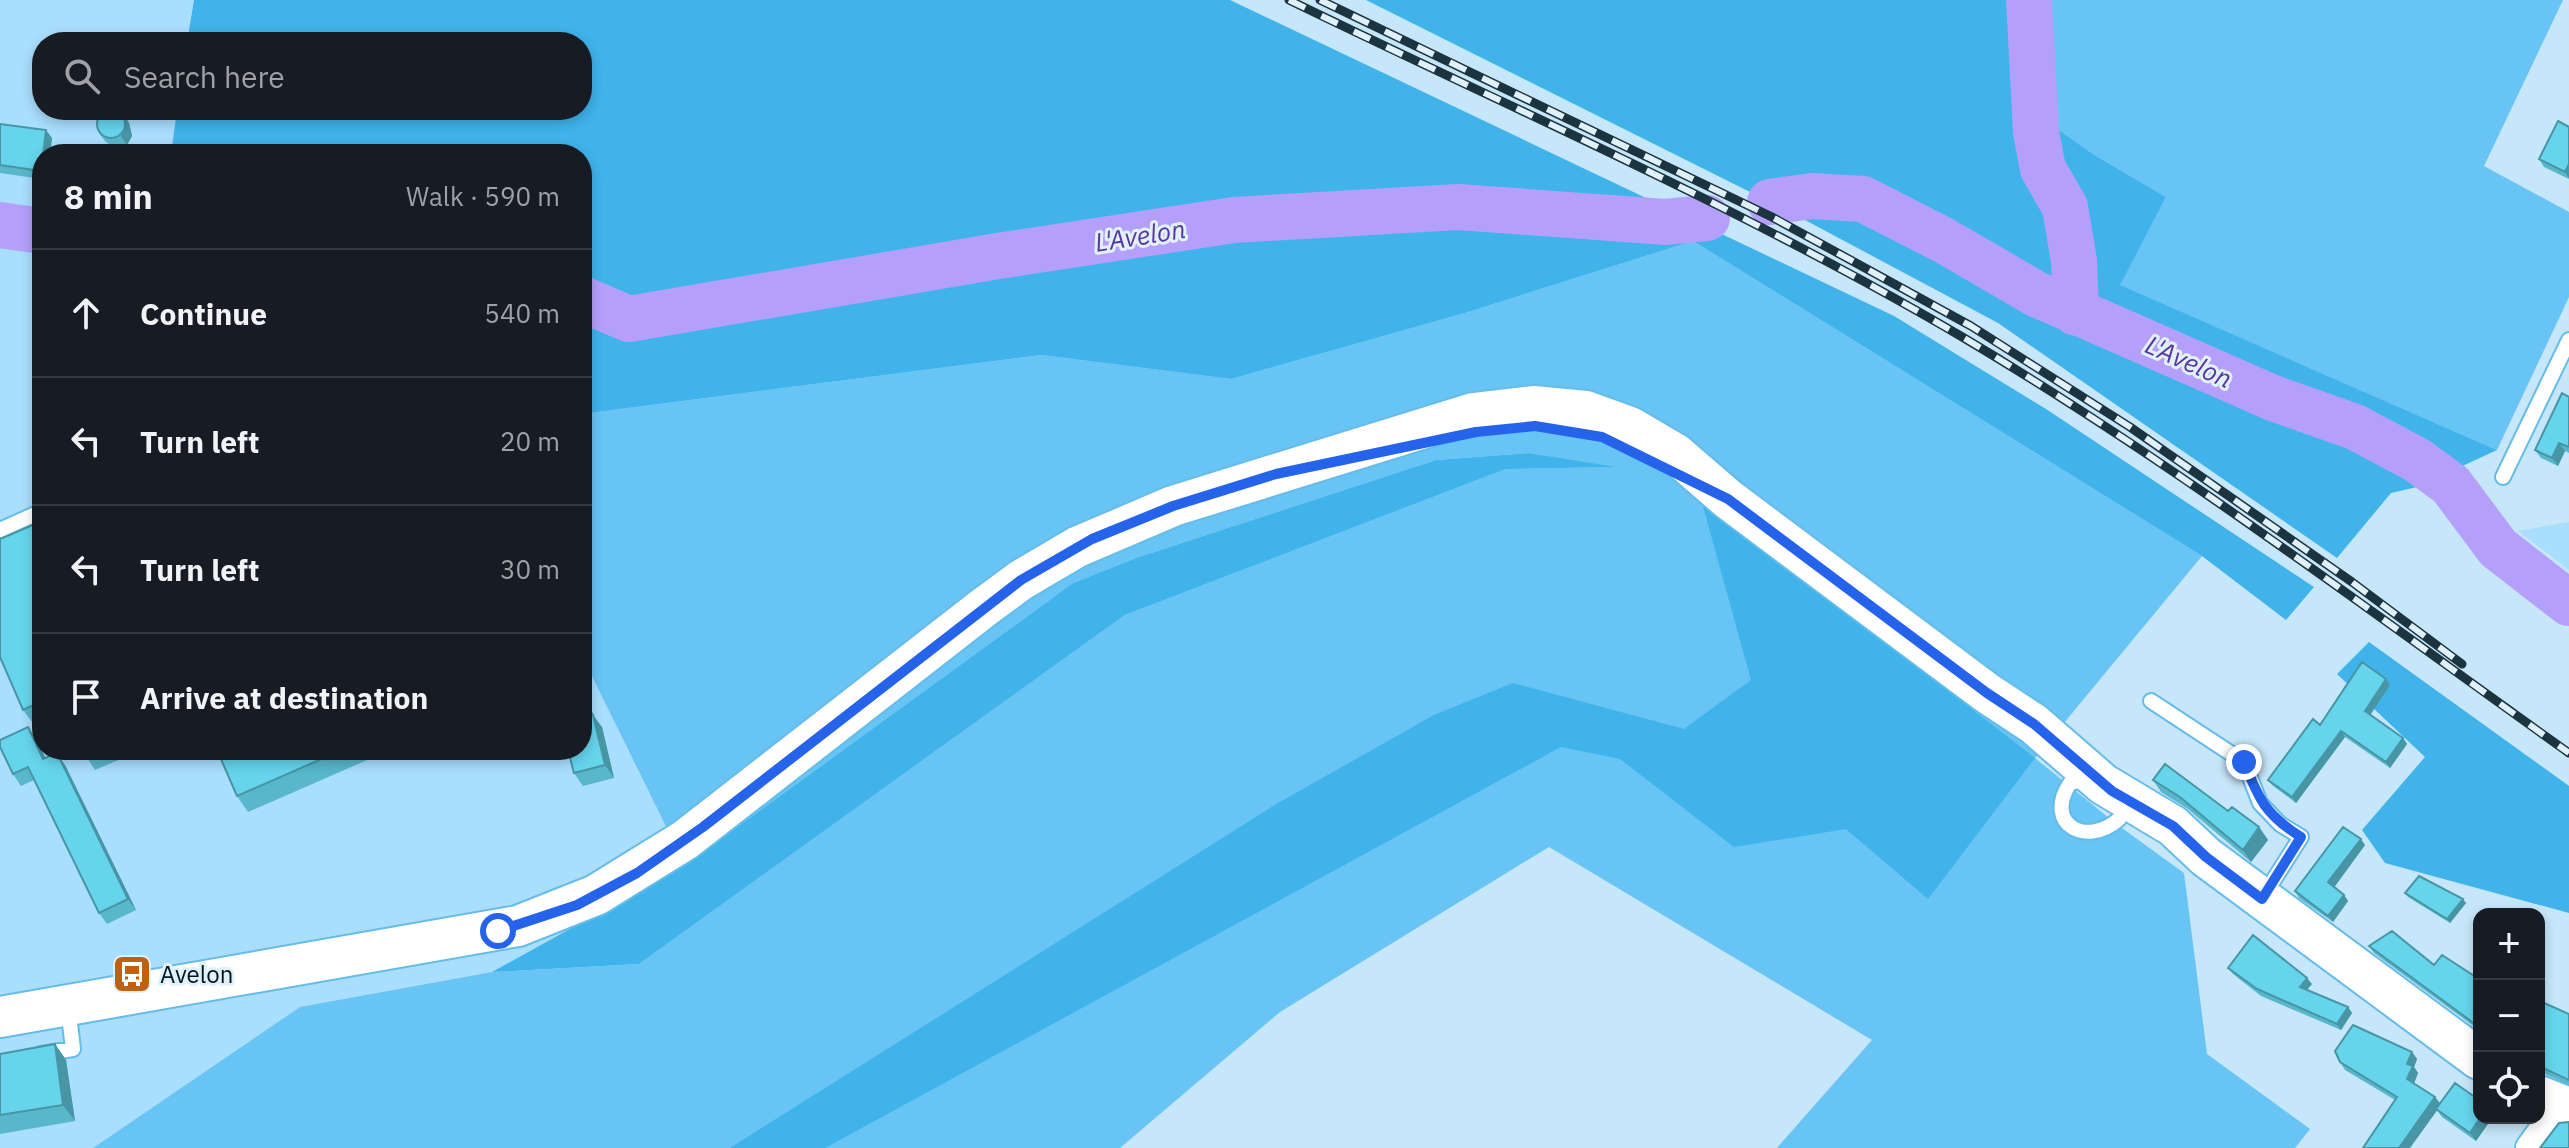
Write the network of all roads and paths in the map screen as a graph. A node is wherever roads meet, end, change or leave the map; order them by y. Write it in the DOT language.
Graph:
graph roads {
  1 [pos="2569,340"];
  2 [pos="2503,477"];
  3 [pos="32,516"];
  4 [pos="0,530"];
  5 [pos="2151,701"];
  6 [pos="2084,782"];
  7 [pos="2206,857"];
  8 [pos="2262,899"];
  9 [pos="68,1006"];
  10 [pos="0,1017"];
  11 [pos="2473,1055"];
  12 [pos="29,1056"];
  13 [pos="2556,1103"];
  14 [pos="2530,1148"];
  1 -- 2 [label="lane"];
  3 -- 4 [label="lane"];
  5 -- 8 [label="lane"];
  6 -- 7 [label="main road"];
  6 -- 7 [label="main road"];
  6 -- 9 [label="main road"];
  7 -- 8 [label="main road"];
  8 -- 11 [label="main road"];
  9 -- 10 [label="main road"];
  9 -- 12 [label="lane"];
  13 -- 14 [label="street"];
}
